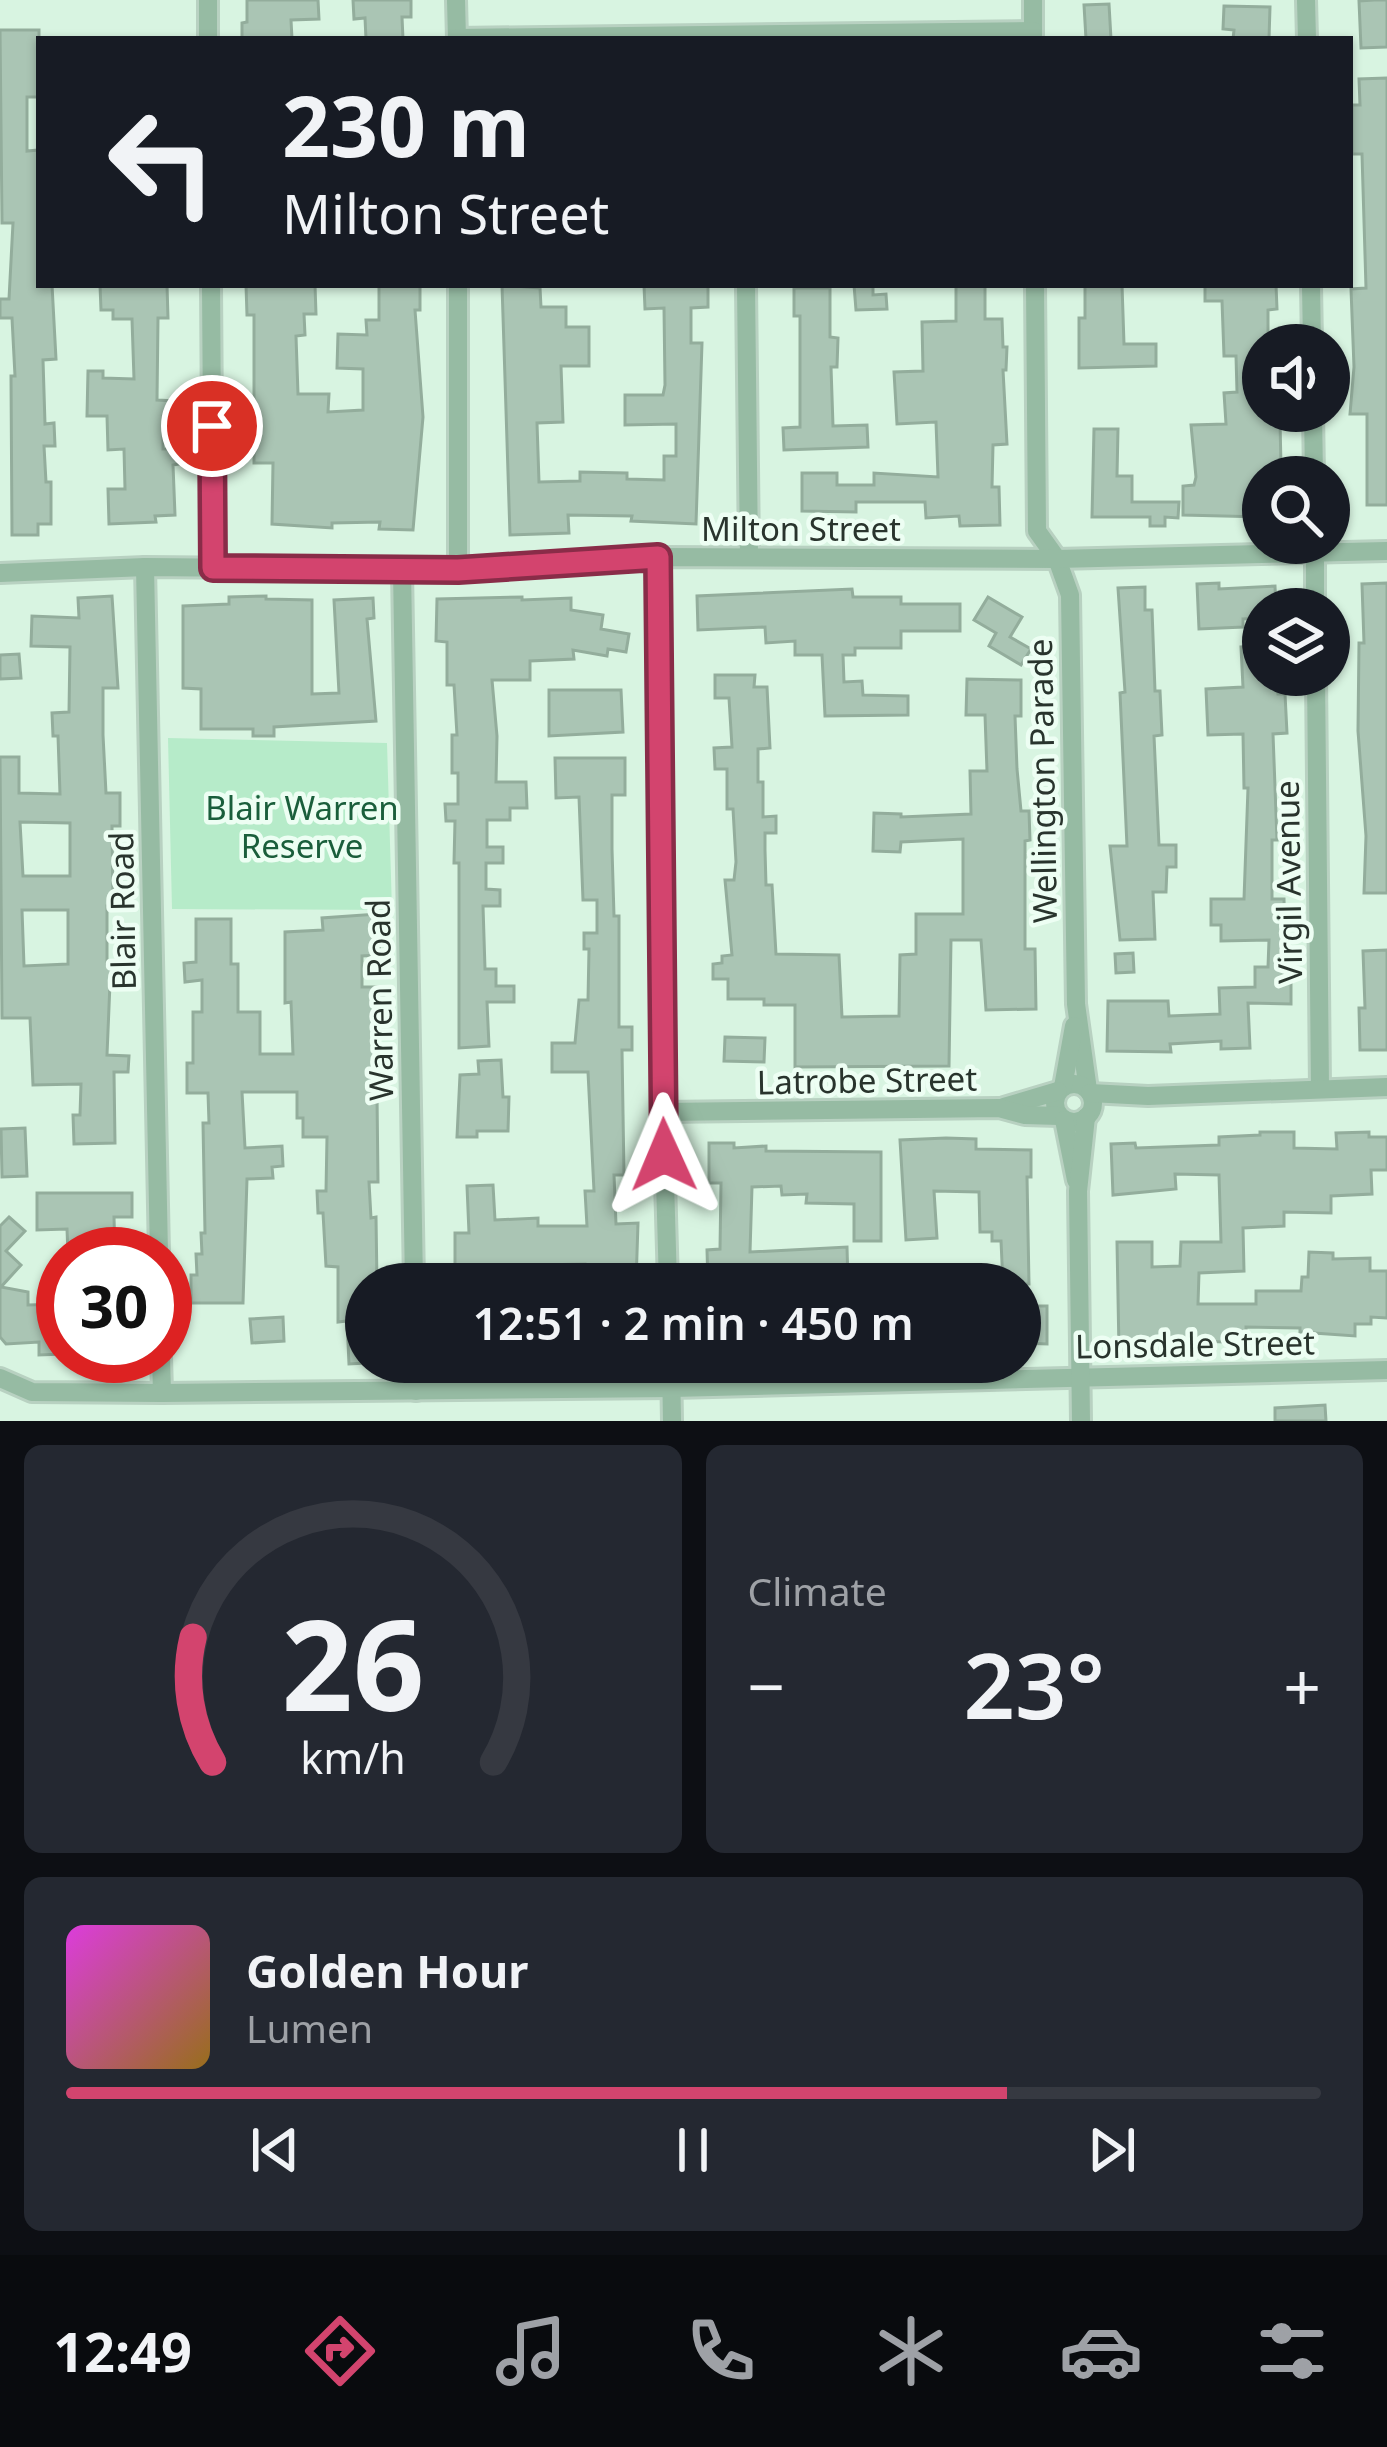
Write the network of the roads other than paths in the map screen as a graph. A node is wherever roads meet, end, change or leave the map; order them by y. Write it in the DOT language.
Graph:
graph roads {
  1 [pos="208,0"];
  2 [pos="456,0"];
  3 [pos="1033,0"];
  4 [pos="1306,0"];
  5 [pos="1033,35"];
  6 [pos="208,36"];
  7 [pos="457,36"];
  8 [pos="743,36"];
  9 [pos="1307,36"];
  10 [pos="211,288"];
  11 [pos="458,288"];
  12 [pos="746,288"];
  13 [pos="1035,288"];
  14 [pos="1311,288"];
  15 [pos="1312,324"];
  16 [pos="1350,550"];
  17 [pos="1387,551"];
  18 [pos="1242,552"];
  19 [pos="658,557"];
  20 [pos="749,557"];
  21 [pos="1057,559"];
  22 [pos="145,567"];
  23 [pos="213,568"];
  24 [pos="402,570"];
  25 [pos="458,570"];
  26 [pos="0,573"];
  27 [pos="1316,696"];
  28 [pos="1076,1004"];
  29 [pos="1387,1087"];
  30 [pos="1320,1088"];
  31 [pos="1061,1089"];
  32 [pos="1089,1092"];
  33 [pos="1148,1096"];
  34 [pos="999,1108"];
  35 [pos="663,1112"];
  36 [pos="1087,1116"];
  37 [pos="1062,1118"];
  38 [pos="1078,1191"];
  39 [pos="158,1227"];
  40 [pos="414,1263"];
  41 [pos="667,1263"];
  42 [pos="1387,1370"];
  43 [pos="1080,1376"];
  44 [pos="0,1378"];
  45 [pos="162,1383"];
  46 [pos="416,1383"];
  47 [pos="672,1383"];
  48 [pos="672,1388"];
  49 [pos="416,1391"];
  50 [pos="162,1394"];
  51 [pos="672,1421"];
  52 [pos="1081,1421"];
  1 -- 6 [label="street"];
  2 -- 7 [label="street"];
  3 -- 5 [label="street"];
  4 -- 9 [label="street"];
  5 -- 8 [label="street"];
  10 -- 23 [label="street"];
  11 -- 25 [label="street"];
  12 -- 20 [label="street"];
  13 -- 21 [label="street, Wellington Parade"];
  14 -- 15 [label="street"];
  16 -- 17 [label="street, Milton Street"];
  18 -- 21 [label="street, Milton Street"];
  19 -- 20 [label="street, Milton Street"];
  19 -- 25 [label="street, Milton Street"];
  19 -- 35 [label="street"];
  20 -- 21 [label="street, Milton Street"];
  21 -- 28 [label="street, Wellington Parade"];
  22 -- 23 [label="street, Milton Street"];
  22 -- 26 [label="street, Milton Street"];
  22 -- 39 [label="street, Blair Road"];
  23 -- 24 [label="street, Milton Street"];
  24 -- 25 [label="street, Milton Street"];
  24 -- 40 [label="street, Warren Road"];
  27 -- 30 [label="street, Virgil Avenue"];
  28 -- 31 [label="street, Wellington Parade"];
  28 -- 32 [label="street, Wellington Parade"];
  29 -- 30 [label="street"];
  30 -- 33 [label="street"];
  31 -- 32 [label="street"];
  31 -- 34 [label="street, Latrobe Street"];
  31 -- 37 [label="street"];
  32 -- 33 [label="street"];
  32 -- 36 [label="street"];
  33 -- 36 [label="street"];
  34 -- 35 [label="street, Latrobe Street"];
  34 -- 37 [label="street, Latrobe Street"];
  35 -- 41 [label="street"];
  36 -- 37 [label="street"];
  36 -- 38 [label="street"];
  37 -- 38 [label="street"];
  38 -- 43 [label="street"];
  42 -- 43 [label="street, Lonsdale Street"];
  43 -- 48 [label="street, Lonsdale Street"];
  43 -- 52 [label="street"];
  44 -- 50 [label="street, Lonsdale Street"];
  45 -- 50 [label="street"];
  46 -- 49 [label="street"];
  47 -- 48 [label="street"];
  48 -- 49 [label="street, Lonsdale Street"];
  48 -- 51 [label="street"];
  49 -- 50 [label="street, Lonsdale Street"];
}
